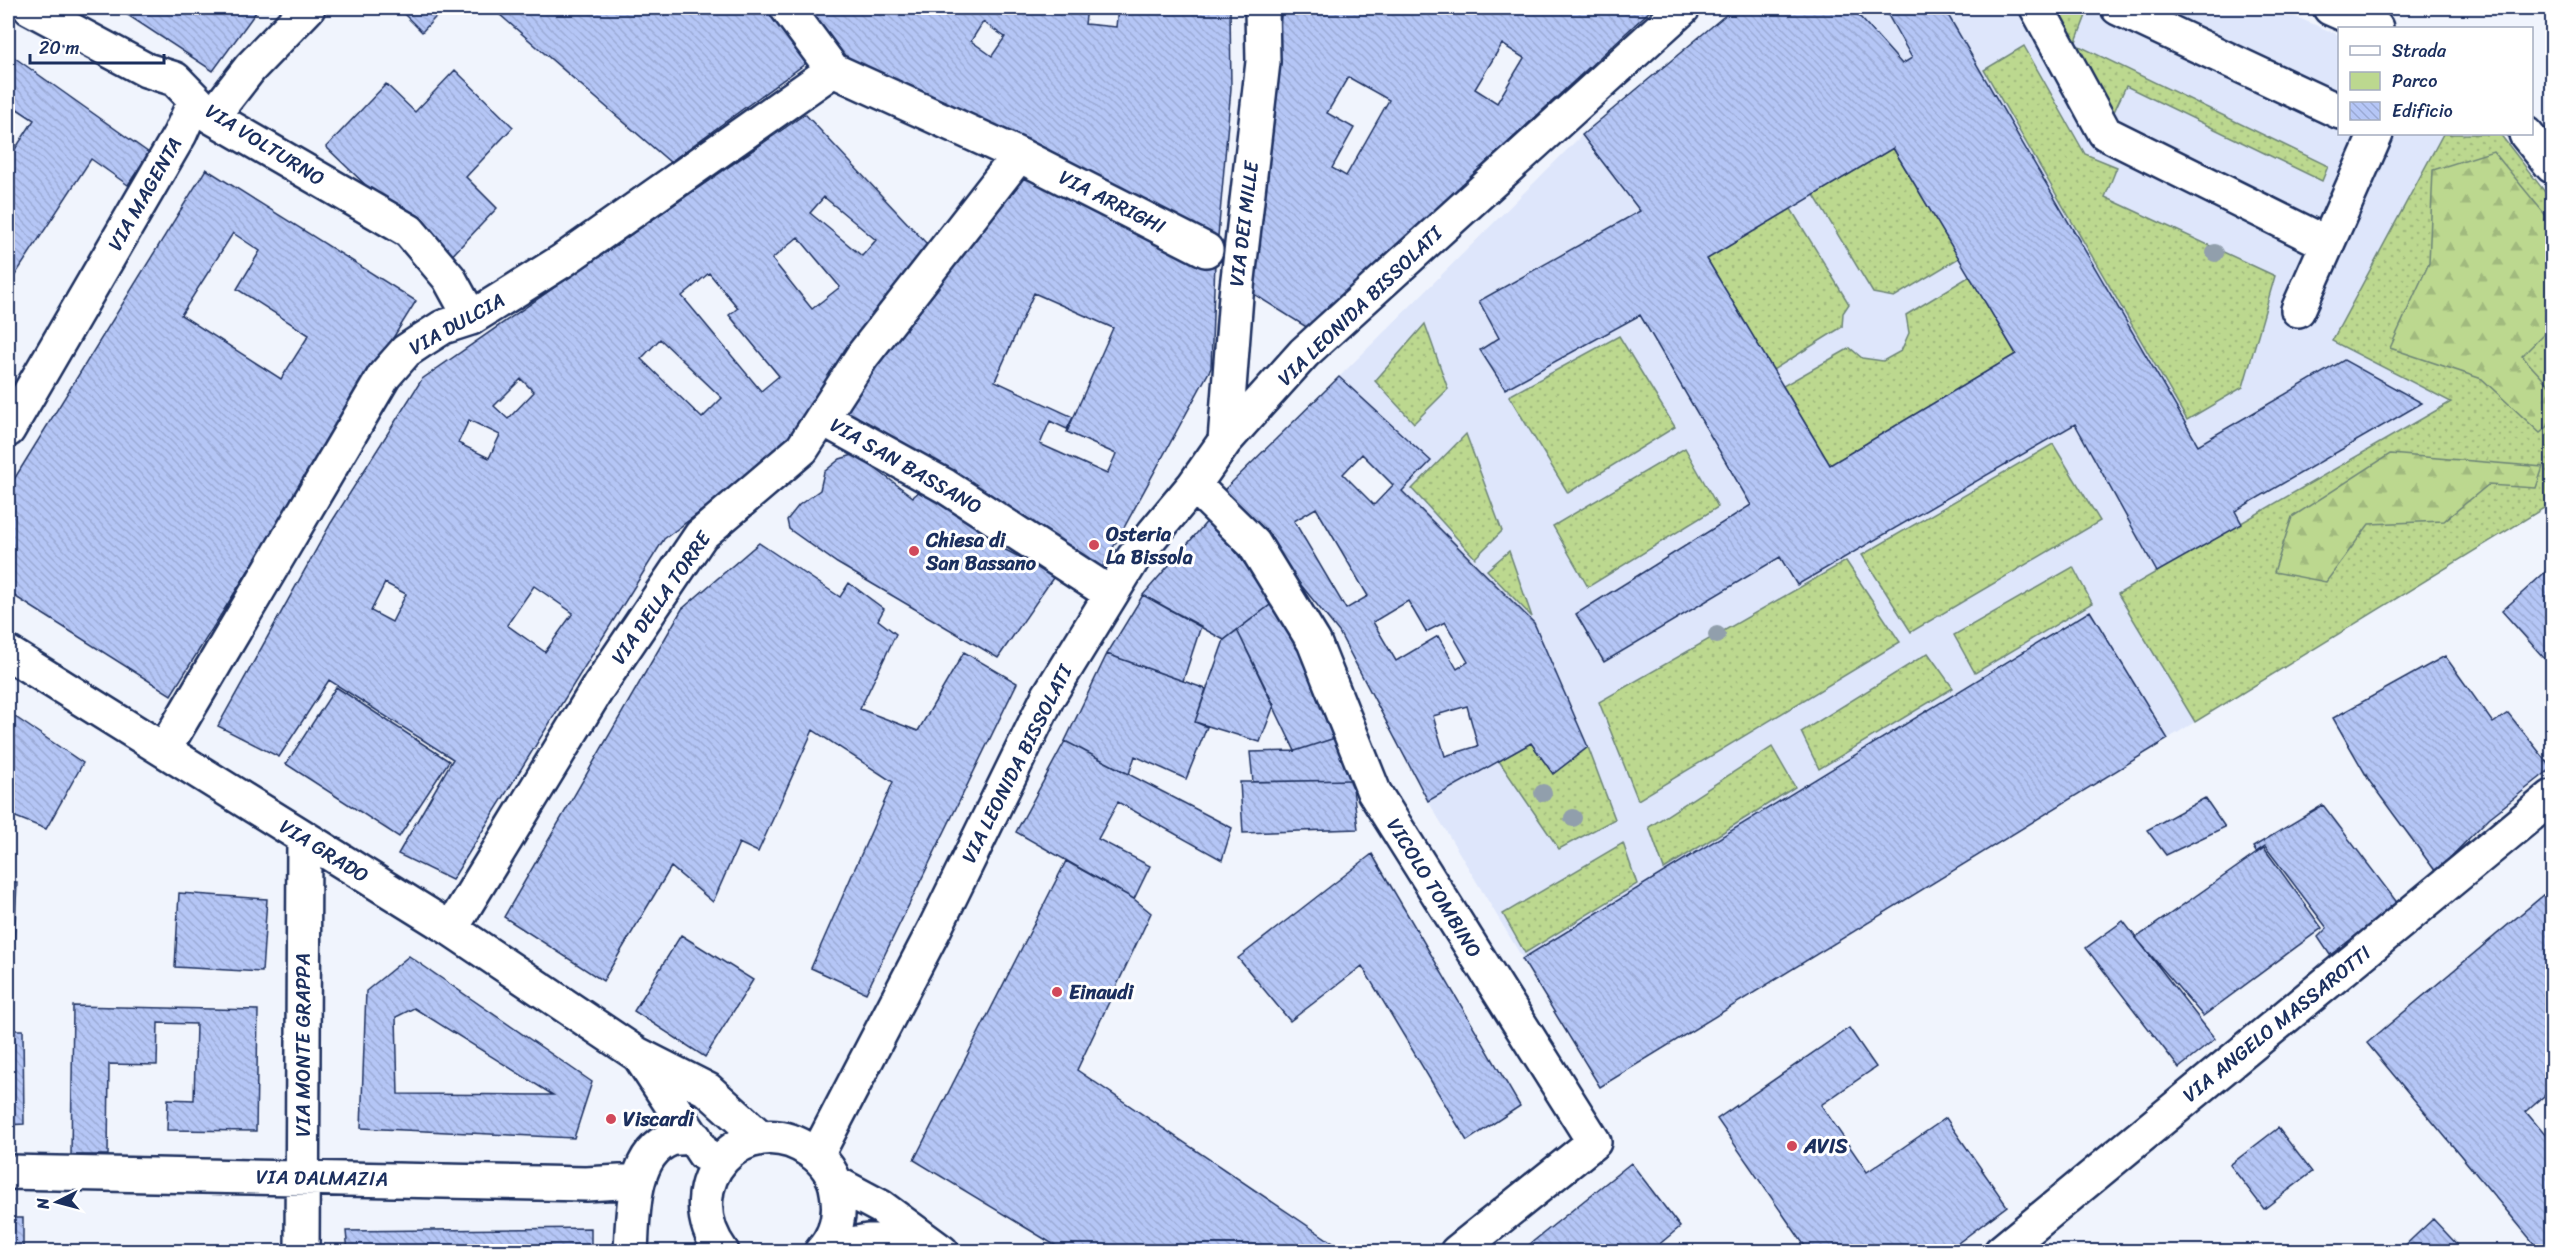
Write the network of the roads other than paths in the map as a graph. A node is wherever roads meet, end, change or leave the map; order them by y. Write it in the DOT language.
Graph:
graph roads {
  1 [pos="30,8"];
  2 [pos="308,8"];
  3 [pos="787,8"];
  4 [pos="1262,8"];
  5 [pos="1683,8"];
  6 [pos="2037,8"];
  7 [pos="2118,8"];
  8 [pos="2330,8"];
  9 [pos="2374,27"];
  10 [pos="833,70"];
  11 [pos="2338,111"];
  12 [pos="212,117"];
  13 [pos="2376,135"];
  14 [pos="2527,135"];
  15 [pos="1019,154"];
  16 [pos="2553,166"];
  17 [pos="2326,243"];
  18 [pos="1206,250"];
  19 [pos="2298,310"];
  20 [pos="471,318"];
  21 [pos="822,418"];
  22 [pos="8,430"];
  23 [pos="1225,441"];
  24 [pos="1194,485"];
  25 [pos="1111,594"];
  26 [pos="8,653"];
  27 [pos="164,750"];
  28 [pos="2553,797"];
  29 [pos="304,838"];
  30 [pos="451,929"];
  31 [pos="637,1053"];
  32 [pos="694,1138"];
  33 [pos="761,1138"];
  34 [pos="818,1155"];
  35 [pos="714,1170"];
  36 [pos="8,1172"];
  37 [pos="303,1178"];
  38 [pos="637,1181"];
  39 [pos="836,1184"];
  40 [pos="934,1246"];
  41 [pos="822,1250"];
  42 [pos="302,1251"];
  43 [pos="631,1251"];
  44 [pos="722,1251"];
  45 [pos="1457,1251"];
  46 [pos="2001,1251"];
  1 -- 12 [label="street, VIA VOLTURNO"];
  2 -- 12 [label="street"];
  3 -- 10 [label="street"];
  4 -- 23 [label="street, VIA DEI MILLE"];
  5 -- 23 [label="street, VIA LEONIDA BISSOLATI"];
  6 -- 17 [label="street"];
  7 -- 11 [label="street"];
  8 -- 9 [label="street"];
  10 -- 15 [label="street, VIA ARRIGHI"];
  10 -- 20 [label="street, VIA DULCIA"];
  12 -- 20 [label="street, VIA VOLTURNO"];
  12 -- 22 [label="street, VIA MAGENTA"];
  13 -- 17 [label="street"];
  14 -- 16 [label="street"];
  15 -- 18 [label="street, VIA ARRIGHI"];
  15 -- 21 [label="street, VIA DELLA TORRE"];
  17 -- 19 [label="street"];
  20 -- 27 [label="street, VIA DULCIA"];
  21 -- 25 [label="street, VIA SAN BASSANO"];
  21 -- 30 [label="street, VIA DELLA TORRE"];
  23 -- 24 [label="street, VIA LEONIDA BISSOLATI"];
  24 -- 25 [label="street, VIA LEONIDA BISSOLATI"];
  24 -- 45 [label="street, VICOLO TOMBINO"];
  25 -- 34 [label="street, VIA LEONIDA BISSOLATI"];
  26 -- 27 [label="street, VIA GRADO"];
  27 -- 29 [label="street, VIA GRADO"];
  28 -- 46 [label="street, VIA ANGELO MASSAROTTI"];
  29 -- 30 [label="street, VIA GRADO"];
  29 -- 37 [label="street, VIA MONTE GRAPPA"];
  30 -- 31 [label="street, VIA GRADO"];
  31 -- 32 [label="street, VIA GRADO"];
  31 -- 33 [label="street, VIA GRADO"];
  32 -- 35 [label="street, VIA GRADO"];
  32 -- 38 [label="street"];
  33 -- 34 [label="street"];
  33 -- 35 [label="street"];
  34 -- 39 [label="street"];
  35 -- 44 [label="street"];
  36 -- 37 [label="street, VIA DALMAZIA"];
  37 -- 38 [label="street, VIA DALMAZIA"];
  37 -- 42 [label="street, VIA MONTE GRAPPA"];
  38 -- 43 [label="street"];
  39 -- 40 [label="street"];
  39 -- 41 [label="street"];
  40 -- 41 [label="street"];
}
